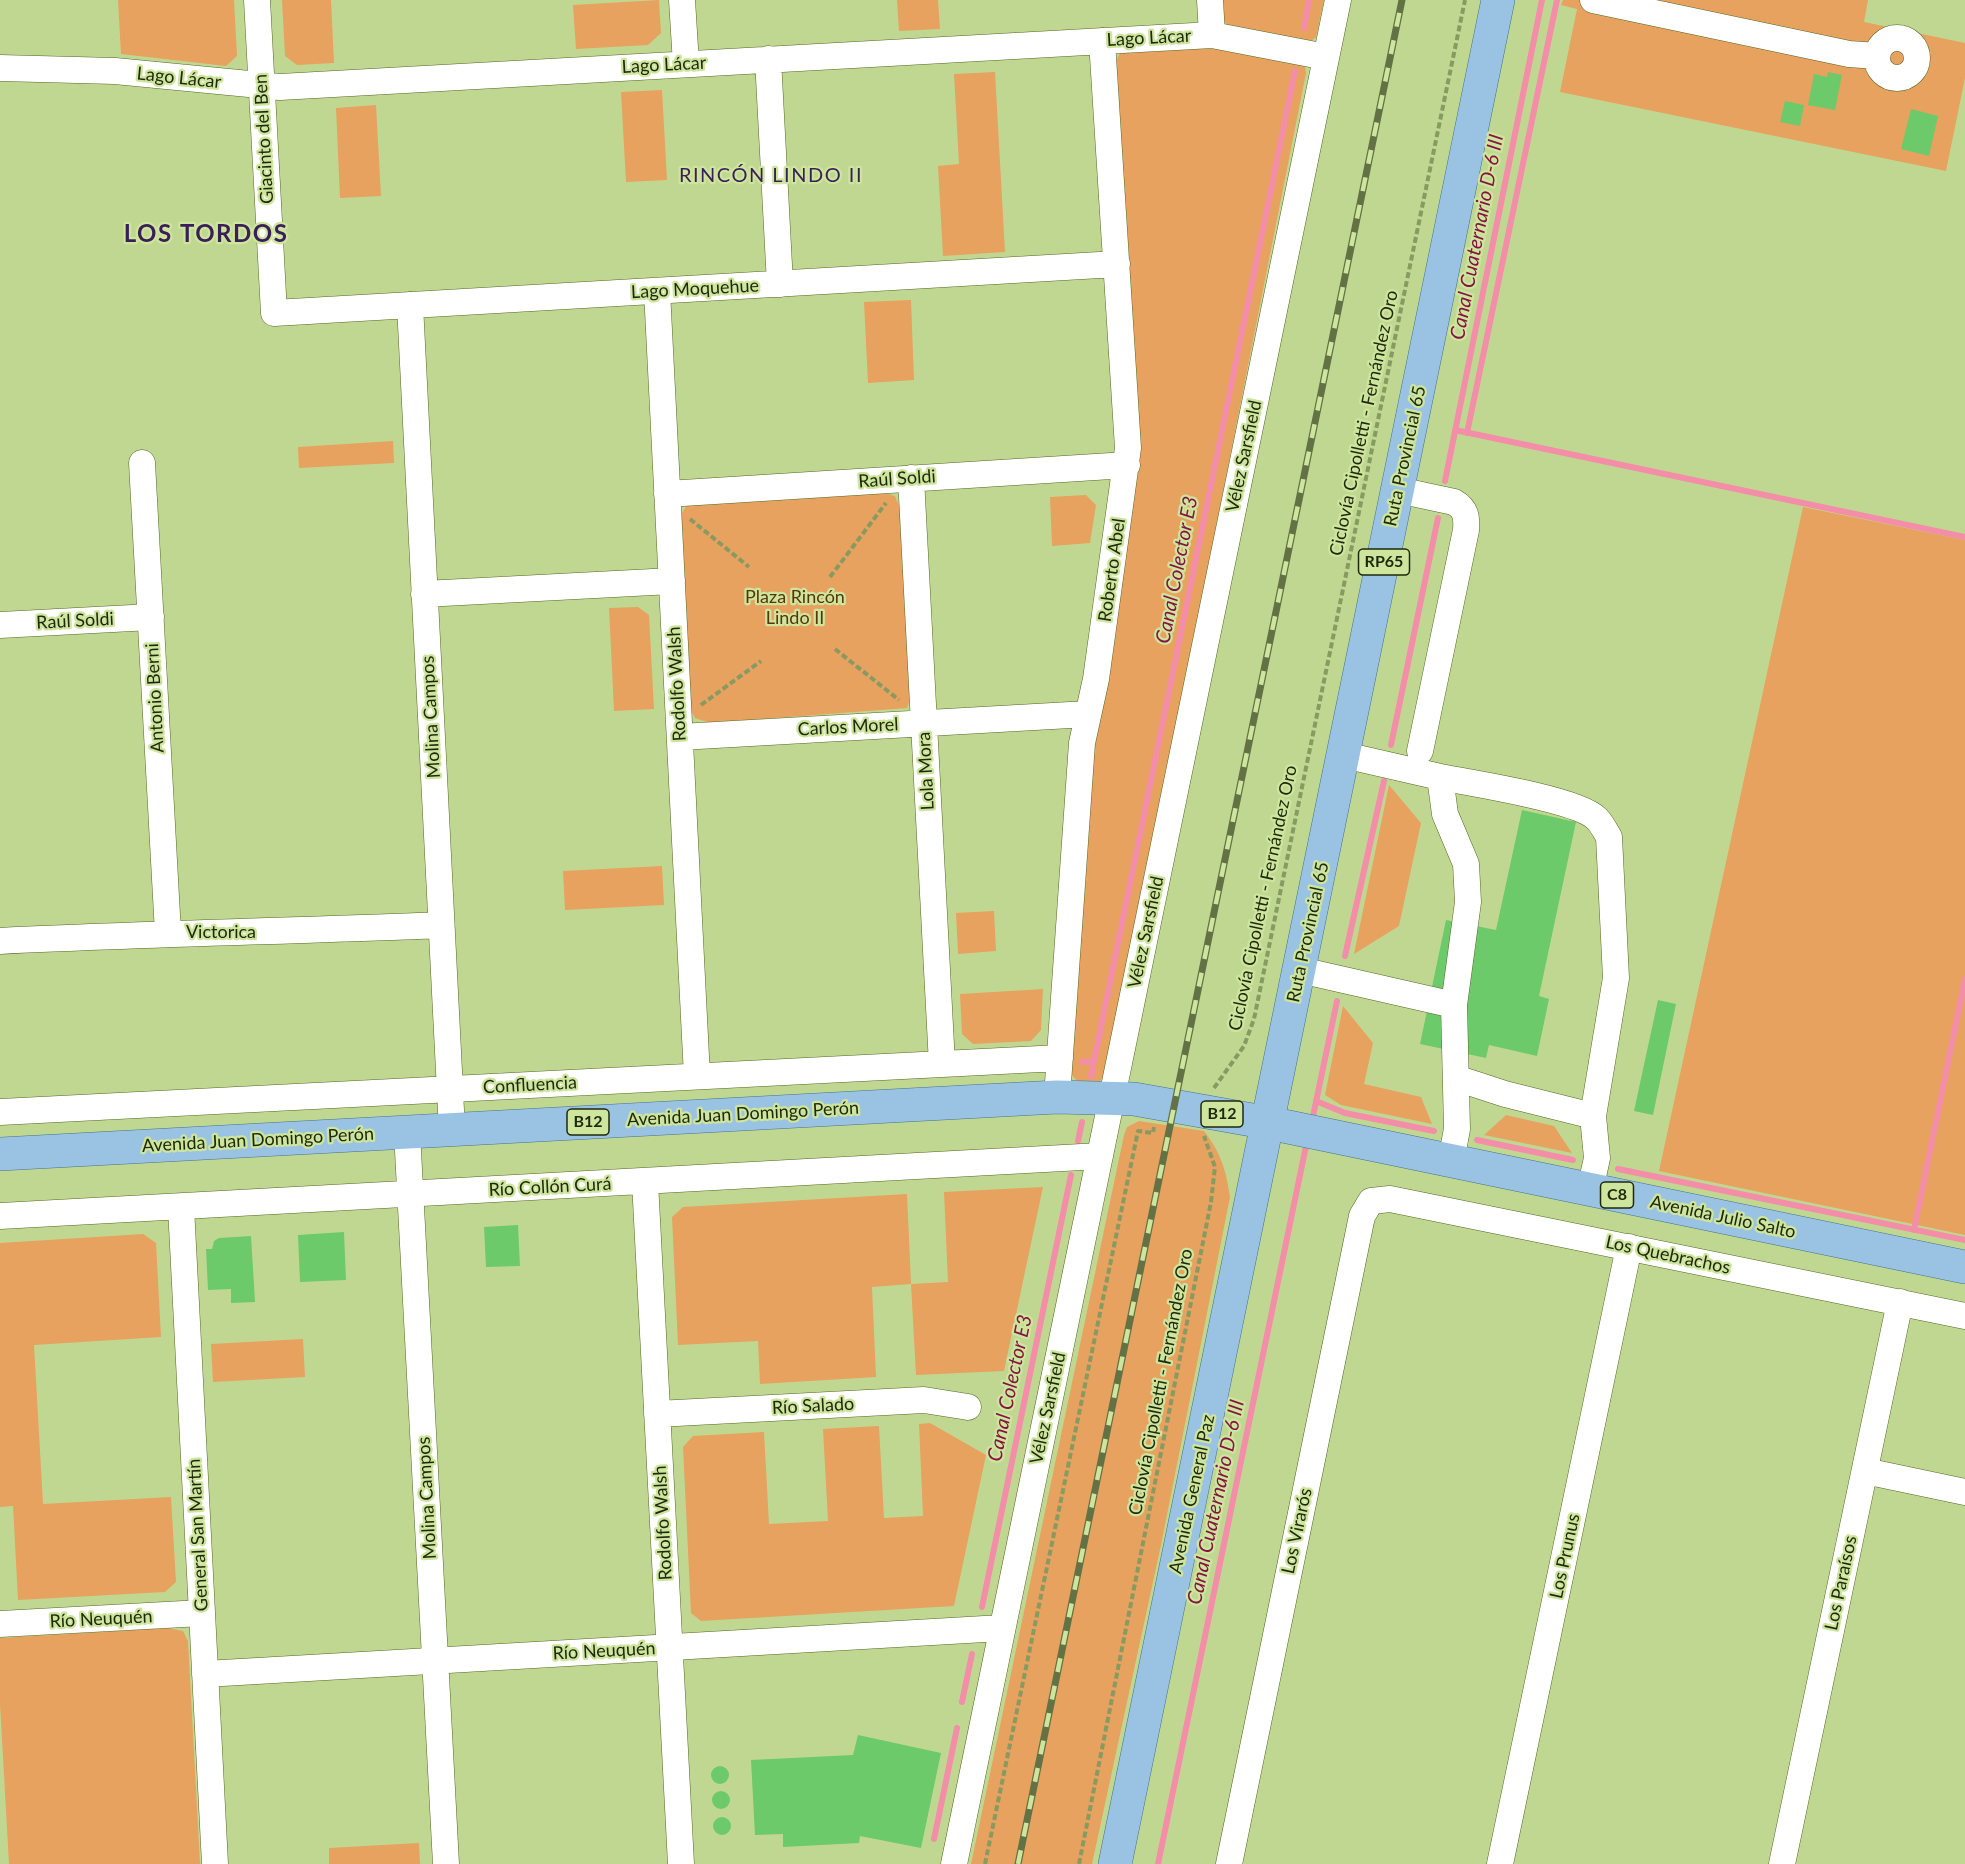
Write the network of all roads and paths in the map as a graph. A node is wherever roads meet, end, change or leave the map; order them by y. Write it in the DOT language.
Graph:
graph roads {
  1 [pos="257,0"];
  2 [pos="682,0"];
  3 [pos="1210,0"];
  4 [pos="1338,0"];
  5 [pos="1465,0"];
  6 [pos="1498,0"];
  7 [pos="1593,0"];
  8 [pos="1212,35"];
  9 [pos="1102,41"];
  10 [pos="1877,56"];
  11 [pos="1326,57"];
  12 [pos="768,59"];
  13 [pos="686,64"];
  14 [pos="0,68"];
  15 [pos="262,86"];
  16 [pos="1117,264"];
  17 [pos="780,284"];
  18 [pos="657,291"];
  19 [pos="410,305"];
  20 [pos="273,313"];
  21 [pos="142,463"];
  22 [pos="1126,465"];
  23 [pos="911,478"];
  24 [pos="1398,490"];
  25 [pos="667,494"];
  26 [pos="880,501"];
  27 [pos="887,503"];
  28 [pos="891,508"];
  29 [pos="695,513"];
  30 [pos="690,518"];
  31 [pos="688,526"];
  32 [pos="749,567"];
  33 [pos="830,577"];
  34 [pos="672,581"];
  35 [pos="424,594"];
  36 [pos="151,617"];
  37 [pos="0,625"];
  38 [pos="835,649"];
  39 [pos="761,661"];
  40 [pos="903,693"];
  41 [pos="899,700"];
  42 [pos="891,704"];
  43 [pos="698,707"];
  44 [pos="1088,714"];
  45 [pos="923,723"];
  46 [pos="680,737"];
  47 [pos="1420,751"];
  48 [pos="1344,755"];
  49 [pos="1440,777"];
  50 [pos="441,925"];
  51 [pos="168,933"];
  52 [pos="0,941"];
  53 [pos="1300,970"];
  54 [pos="1454,1005"];
  55 [pos="1060,1058"];
  56 [pos="942,1064"];
  57 [pos="697,1076"];
  58 [pos="1456,1078"];
  59 [pos="450,1089"];
  60 [pos="1057,1097"];
  61 [pos="1112,1097"];
  62 [pos="1159,1102"];
  63 [pos="0,1112"];
  64 [pos="1208,1112"];
  65 [pos="1593,1116"];
  66 [pos="1269,1123"];
  67 [pos="452,1130"];
  68 [pos="407,1132"];
  69 [pos="0,1154"];
  70 [pos="1100,1156"];
  71 [pos="1451,1161"];
  72 [pos="645,1182"];
  73 [pos="1590,1190"];
  74 [pos="411,1195"];
  75 [pos="1371,1201"];
  76 [pos="181,1207"];
  77 [pos="0,1216"];
  78 [pos="1629,1247"];
  79 [pos="1965,1267"];
  80 [pos="1900,1302"];
  81 [pos="1965,1316"];
  82 [pos="968,1407"];
  83 [pos="657,1414"];
  84 [pos="1865,1471"];
  85 [pos="1965,1492"];
  86 [pos="202,1613"];
  87 [pos="0,1624"];
  88 [pos="1002,1628"];
  89 [pos="670,1647"];
  90 [pos="435,1661"];
  91 [pos="205,1674"];
  92 [pos="215,1864"];
  93 [pos="446,1864"];
  94 [pos="681,1864"];
  95 [pos="954,1864"];
  96 [pos="985,1864"];
  97 [pos="1079,1864"];
  98 [pos="1114,1864"];
  99 [pos="1228,1864"];
  100 [pos="1500,1864"];
  101 [pos="1782,1864"];
  1 -- 15 [label="street, Giacinto del Ben"];
  2 -- 13 [label="street"];
  3 -- 8 [label="street"];
  4 -- 11 [label="street, Vélez Sarsfield"];
  5 -- 64 [label="path, Ciclovía Cipolletti - Fernández Oro"];
  6 -- 24 [label="main road, Ruta Provincial 65 / RP65"];
  7 -- 10 [label="street"];
  8 -- 9 [label="street, Lago Lácar"];
  8 -- 11 [label="street, Lago Lácar"];
  9 -- 12 [label="street, Lago Lácar"];
  9 -- 16 [label="street, Roberto Abel"];
  11 -- 61 [label="street, Vélez Sarsfield"];
  12 -- 13 [label="street, Lago Lácar"];
  12 -- 17 [label="street"];
  13 -- 15 [label="street, Lago Lácar"];
  14 -- 15 [label="street, Lago Lácar"];
  15 -- 20 [label="street, Giacinto del Ben"];
  16 -- 17 [label="street, Lago Moquehue"];
  16 -- 22 [label="street, Roberto Abel"];
  17 -- 18 [label="street, Lago Moquehue"];
  18 -- 19 [label="street, Lago Moquehue"];
  18 -- 25 [label="street, Rodolfo Walsh"];
  19 -- 20 [label="street, Lago Moquehue"];
  19 -- 35 [label="street, Molina Campos"];
  21 -- 36 [label="street, Antonio Berni"];
  22 -- 23 [label="street, Raúl Soldi"];
  22 -- 44 [label="street, Roberto Abel"];
  23 -- 25 [label="street, Raúl Soldi"];
  23 -- 45 [label="street, Lola Mora"];
  24 -- 47 [label="street"];
  24 -- 48 [label="main road, Ruta Provincial 65 / RP65"];
  25 -- 34 [label="street, Rodolfo Walsh"];
  26 -- 27 [label="path"];
  27 -- 28 [label="path"];
  27 -- 33 [label="path"];
  29 -- 30 [label="path"];
  30 -- 31 [label="path"];
  30 -- 32 [label="path"];
  34 -- 35 [label="street"];
  34 -- 46 [label="street, Rodolfo Walsh"];
  35 -- 50 [label="street, Molina Campos"];
  36 -- 37 [label="street, Raúl Soldi"];
  36 -- 51 [label="street, Antonio Berni"];
  38 -- 41 [label="path"];
  39 -- 43 [label="path"];
  40 -- 41 [label="path"];
  41 -- 42 [label="path"];
  44 -- 45 [label="street, Carlos Morel"];
  44 -- 55 [label="street, Roberto Abel"];
  45 -- 46 [label="street, Carlos Morel"];
  45 -- 56 [label="street, Lola Mora"];
  46 -- 57 [label="street, Rodolfo Walsh"];
  48 -- 49 [label="street"];
  48 -- 53 [label="main road, Ruta Provincial 65 / RP65"];
  49 -- 54 [label="street"];
  49 -- 65 [label="street"];
  50 -- 51 [label="street, Victorica"];
  50 -- 59 [label="street, Molina Campos"];
  51 -- 52 [label="street, Victorica"];
  53 -- 54 [label="street"];
  53 -- 66 [label="main road, Ruta Provincial 65 / RP65"];
  54 -- 58 [label="street"];
  55 -- 56 [label="street, Confluencia"];
  55 -- 60 [label="street, Roberto Abel"];
  56 -- 57 [label="street, Confluencia"];
  57 -- 59 [label="street, Confluencia"];
  58 -- 65 [label="street"];
  58 -- 71 [label="street"];
  59 -- 63 [label="street, Confluencia"];
  59 -- 67 [label="street, Molina Campos"];
  60 -- 61 [label="main road, Avenida Juan Domingo Perón / B12"];
  60 -- 67 [label="main road, Avenida Juan Domingo Perón / B12"];
  61 -- 62 [label="main road, Avenida Juan Domingo Perón / B12"];
  61 -- 70 [label="street, Vélez Sarsfield"];
  62 -- 64 [label="main road, Avenida Juan Domingo Perón / B12"];
  62 -- 96 [label="path"];
  64 -- 66 [label="main road, Avenida Juan Domingo Perón / B12"];
  64 -- 97 [label="path, Ciclovía Cipolletti - Fernández Oro"];
  65 -- 73 [label="street"];
  66 -- 71 [label="main road, Avenida Julio Salto / C8"];
  66 -- 98 [label="main road, Avenida General Paz / RP65"];
  67 -- 68 [label="main road, Avenida Juan Domingo Perón / B12"];
  68 -- 69 [label="main road, Avenida Juan Domingo Perón / B12"];
  68 -- 74 [label="street, Molina Campos"];
  70 -- 72 [label="street, Río Collón Curá"];
  70 -- 88 [label="street, Vélez Sarsfield"];
  71 -- 73 [label="main road, Avenida Julio Salto / C8"];
  72 -- 74 [label="street, Río Collón Curá"];
  72 -- 83 [label="street, Rodolfo Walsh"];
  73 -- 79 [label="main road, Avenida Julio Salto / C8"];
  74 -- 76 [label="street, Río Collón Curá"];
  74 -- 90 [label="street, Molina Campos"];
  75 -- 78 [label="street, Los Quebrachos"];
  75 -- 99 [label="street, Los Virarós"];
  76 -- 77 [label="street, Río Collón Curá"];
  76 -- 86 [label="street, General San Martín"];
  78 -- 80 [label="street, Los Quebrachos"];
  78 -- 100 [label="street, Los Prunus"];
  80 -- 81 [label="street, Los Quebrachos"];
  80 -- 84 [label="street, Los Paraísos"];
  82 -- 83 [label="street, Río Salado"];
  83 -- 89 [label="street, Rodolfo Walsh"];
  84 -- 85 [label="street"];
  84 -- 101 [label="street, Los Paraísos"];
  86 -- 87 [label="street, Río Neuquén"];
  86 -- 91 [label="street, General San Martín"];
  88 -- 89 [label="street, Río Neuquén"];
  88 -- 95 [label="street, Vélez Sarsfield"];
  89 -- 90 [label="street, Río Neuquén"];
  89 -- 94 [label="street, Rodolfo Walsh"];
  90 -- 91 [label="street, Río Neuquén"];
  90 -- 93 [label="street, Molina Campos"];
  91 -- 92 [label="street, General San Martín"];
}
